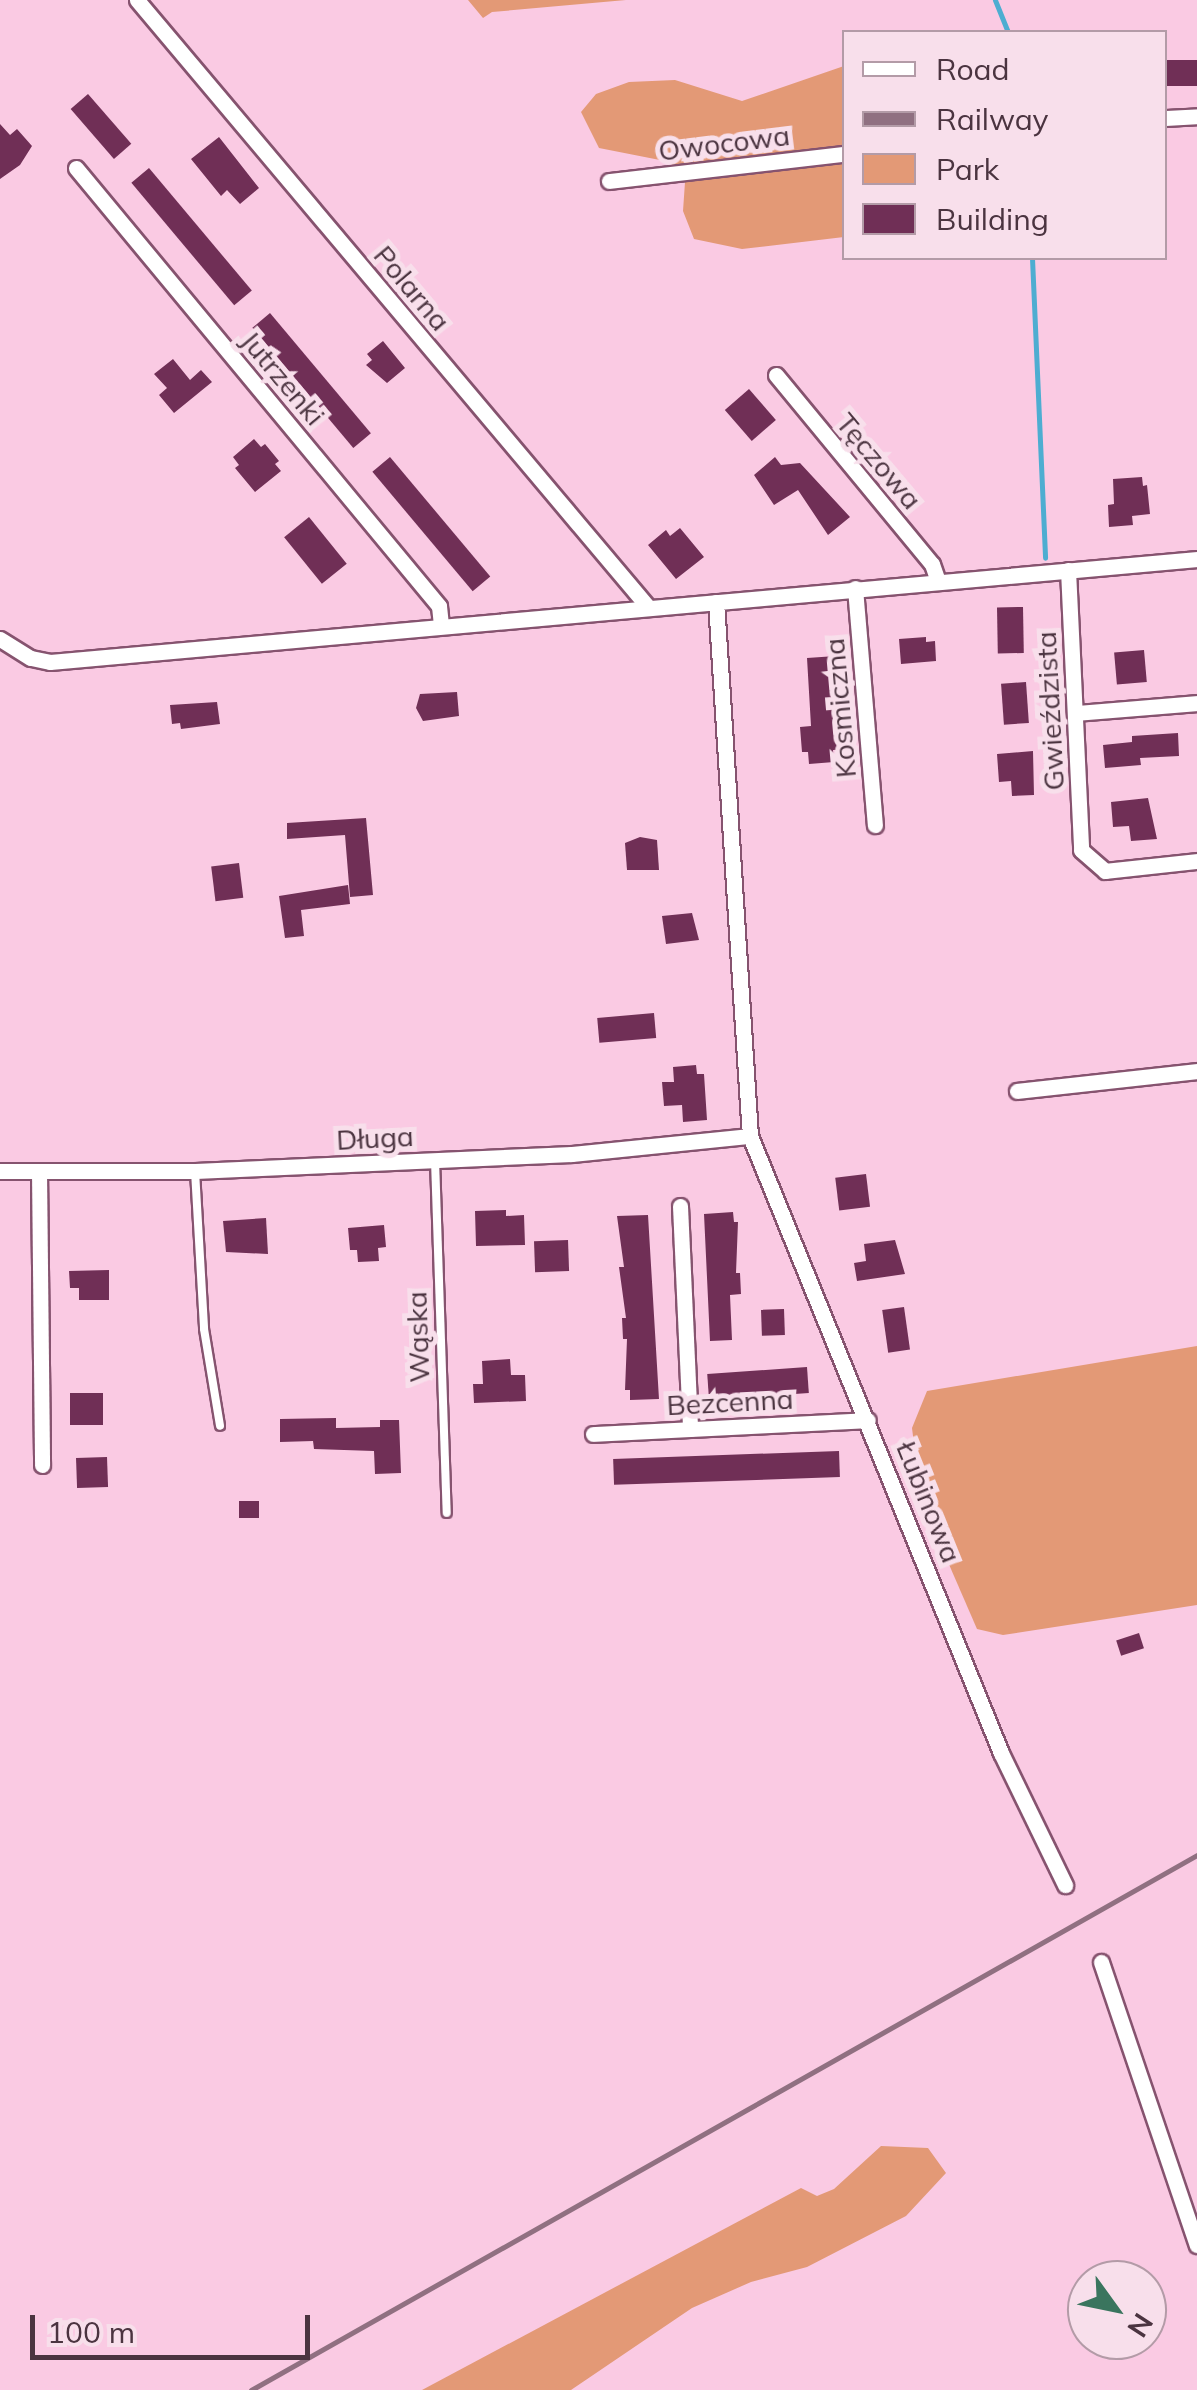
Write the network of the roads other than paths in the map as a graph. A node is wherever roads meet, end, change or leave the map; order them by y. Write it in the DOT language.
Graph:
graph roads {
  1 [pos="138,0"];
  2 [pos="1197,116"];
  3 [pos="1167,118"];
  4 [pos="842,154"];
  5 [pos="76,168"];
  6 [pos="609,181"];
  7 [pos="776,375"];
  8 [pos="1197,560"];
  9 [pos="1068,570"];
  10 [pos="938,581"];
  11 [pos="855,588"];
  12 [pos="716,602"];
  13 [pos="648,608"];
  14 [pos="441,624"];
  15 [pos="0,639"];
  16 [pos="1197,702"];
  17 [pos="1076,713"];
  18 [pos="875,825"];
  19 [pos="1197,861"];
  20 [pos="1197,1071"];
  21 [pos="1018,1091"];
  22 [pos="750,1136"];
  23 [pos="434,1160"];
  24 [pos="0,1171"];
  25 [pos="39,1171"];
  26 [pos="195,1171"];
  27 [pos="680,1206"];
  28 [pos="868,1420"];
  29 [pos="220,1426"];
  30 [pos="690,1429"];
  31 [pos="594,1434"];
  32 [pos="42,1465"];
  33 [pos="448,1513"];
  34 [pos="1065,1885"];
  35 [pos="1101,1962"];
  36 [pos="1197,2246"];
  1 -- 13 [label="street, Polarna"];
  2 -- 3 [label="street"];
  4 -- 6 [label="street, Owocowa"];
  5 -- 14 [label="street, Jutrzenki"];
  7 -- 10 [label="street, Tęczowa"];
  8 -- 9 [label="street"];
  9 -- 10 [label="street"];
  9 -- 17 [label="street, Gwieździsta"];
  10 -- 11 [label="street"];
  11 -- 12 [label="street"];
  11 -- 18 [label="street, Kosmiczna"];
  12 -- 13 [label="street"];
  12 -- 22 [label="street, Łubinowa"];
  13 -- 14 [label="street"];
  14 -- 15 [label="street"];
  16 -- 17 [label="street"];
  17 -- 19 [label="street, Gwieździsta"];
  20 -- 21 [label="street"];
  22 -- 23 [label="street, Długa"];
  22 -- 28 [label="street, Łubinowa"];
  23 -- 26 [label="street, Długa"];
  23 -- 33 [label="lane, Wąska"];
  24 -- 25 [label="street, Długa"];
  25 -- 26 [label="street, Długa"];
  25 -- 32 [label="street"];
  26 -- 29 [label="lane"];
  27 -- 30 [label="street"];
  28 -- 30 [label="street, Bezcenna"];
  28 -- 34 [label="street, Łubinowa"];
  30 -- 31 [label="street, Bezcenna"];
  35 -- 36 [label="street"];
}
